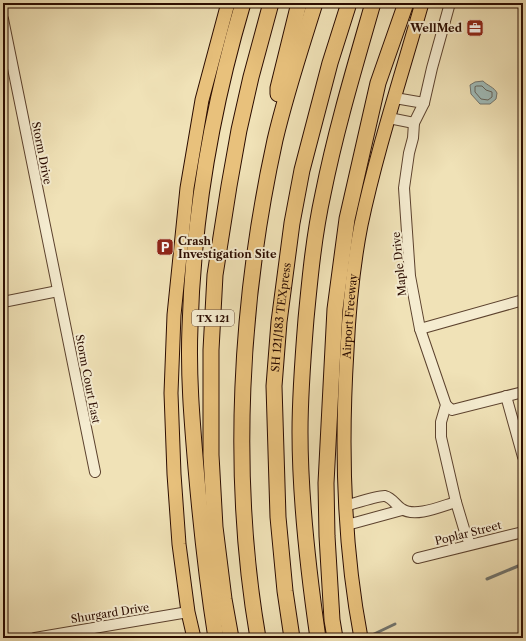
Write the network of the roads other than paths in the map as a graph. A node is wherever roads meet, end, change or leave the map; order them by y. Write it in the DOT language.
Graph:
graph roads {
  1 [pos="228,3"];
  2 [pos="243,3"];
  3 [pos="271,3"];
  4 [pos="299,3"];
  5 [pos="315,3"];
  6 [pos="349,3"];
  7 [pos="373,3"];
  8 [pos="406,3"];
  9 [pos="422,3"];
  10 [pos="450,3"];
  11 [pos="3,20"];
  12 [pos="395,98"];
  13 [pos="424,103"];
  14 [pos="389,118"];
  15 [pos="414,123"];
  16 [pos="276,139"];
  17 [pos="58,291"];
  18 [pos="523,300"];
  19 [pos="3,302"];
  20 [pos="420,329"];
  21 [pos="523,392"];
  22 [pos="506,396"];
  23 [pos="446,405"];
  24 [pos="523,457"];
  25 [pos="95,472"];
  26 [pos="456,502"];
  27 [pos="345,506"];
  28 [pos="402,510"];
  29 [pos="347,525"];
  30 [pos="523,532"];
  31 [pos="470,544"];
  32 [pos="418,558"];
  33 [pos="188,612"];
  34 [pos="35,638"];
  35 [pos="194,638"];
  36 [pos="216,638"];
  37 [pos="231,638"];
  38 [pos="258,638"];
  39 [pos="292,638"];
  40 [pos="318,638"];
  41 [pos="335,638"];
  42 [pos="362,638"];
  1 -- 33 [label="main road"];
  2 -- 36 [label="highway"];
  3 -- 37 [label="highway, TX 121"];
  4 -- 16 [label="highway"];
  5 -- 16 [label="highway"];
  6 -- 39 [label="highway, SH 121/183 TEXpress"];
  7 -- 40 [label="highway"];
  8 -- 41 [label="highway"];
  9 -- 12 [label="main road, Airport Freeway"];
  10 -- 13 [label="street, Maple Drive"];
  11 -- 17 [label="street, Storm Drive"];
  12 -- 13 [label="street"];
  12 -- 14 [label="main road, Airport Freeway"];
  13 -- 15 [label="street, Maple Drive"];
  14 -- 15 [label="street"];
  14 -- 27 [label="main road, Airport Freeway"];
  15 -- 20 [label="street, Maple Drive"];
  16 -- 38 [label="highway"];
  17 -- 19 [label="street"];
  17 -- 25 [label="street, Storm Court East"];
  18 -- 20 [label="street"];
  20 -- 23 [label="street, Maple Drive"];
  21 -- 22 [label="street"];
  22 -- 23 [label="street"];
  22 -- 24 [label="street"];
  23 -- 26 [label="street"];
  26 -- 28 [label="street"];
  26 -- 31 [label="street"];
  27 -- 28 [label="street"];
  27 -- 29 [label="main road, Airport Freeway"];
  28 -- 29 [label="street"];
  29 -- 42 [label="main road, Airport Freeway"];
  30 -- 31 [label="street, Poplar Street"];
  31 -- 32 [label="street, Poplar Street"];
  33 -- 34 [label="street, Shurgard Drive"];
  33 -- 35 [label="main road"];
}
